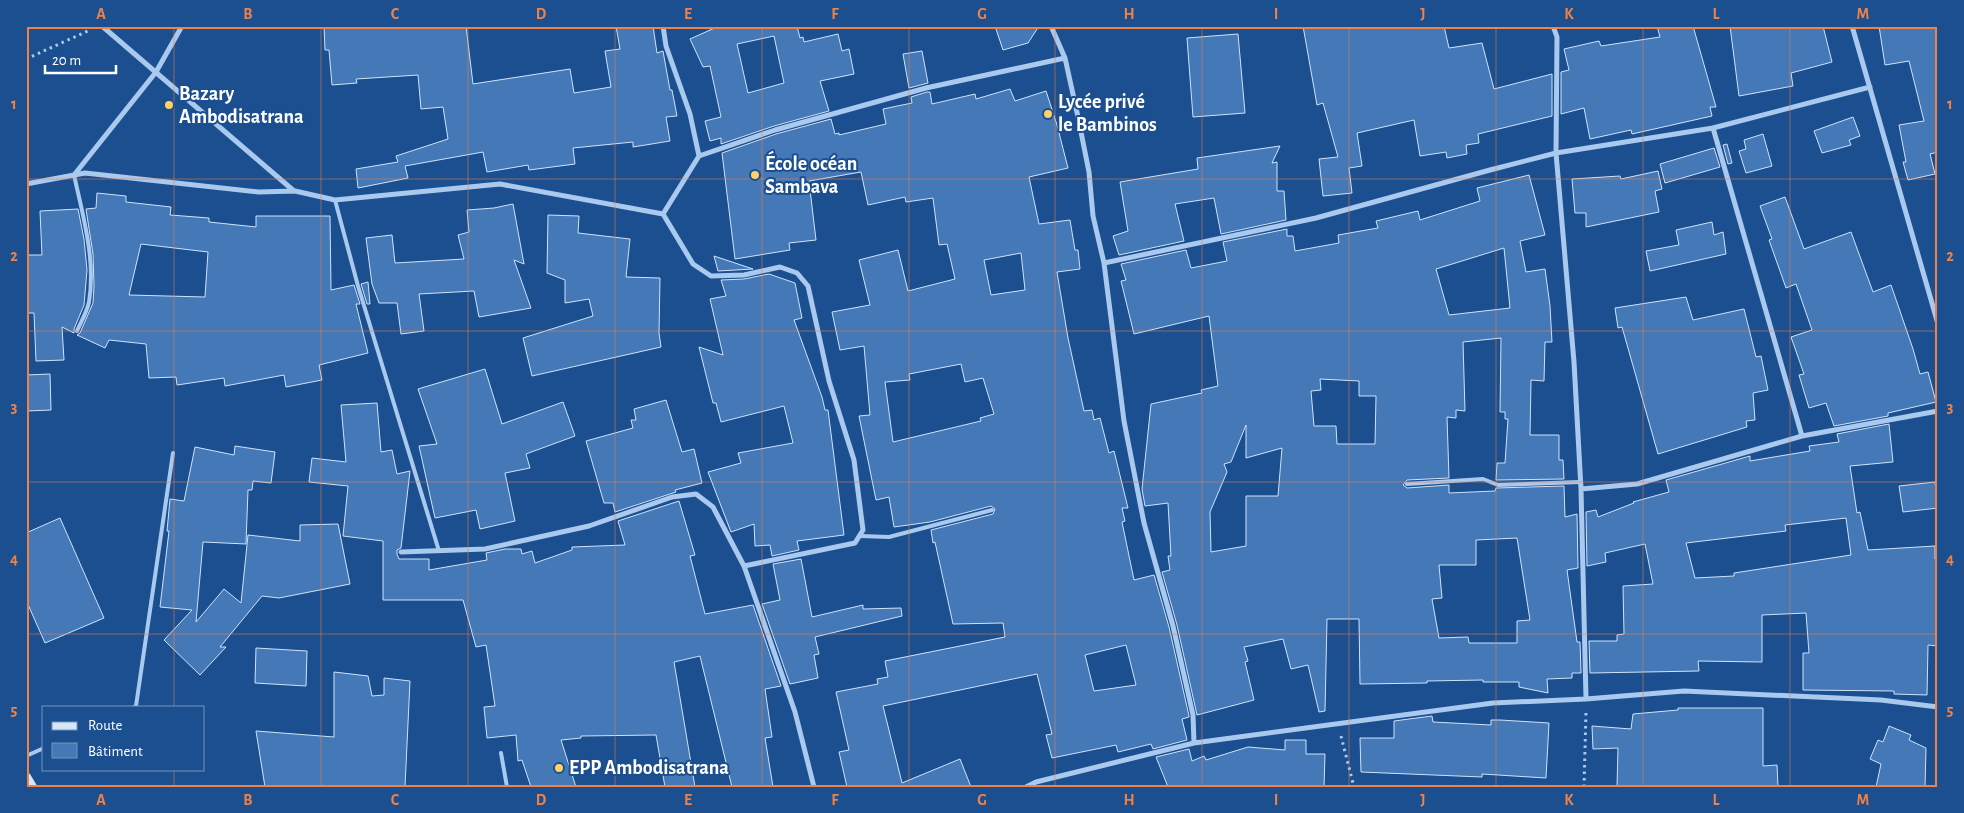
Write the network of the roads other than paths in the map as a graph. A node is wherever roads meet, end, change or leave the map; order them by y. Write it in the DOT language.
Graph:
graph roads {
  1 [pos="102,26"];
  2 [pos="182,26"];
  3 [pos="663,26"];
  4 [pos="1058,26"];
  5 [pos="1553,26"];
  6 [pos="1852,26"];
  7 [pos="1051,27"];
  8 [pos="1065,58"];
  9 [pos="156,72"];
  10 [pos="1870,87"];
  11 [pos="1713,128"];
  12 [pos="1556,153"];
  13 [pos="699,156"];
  14 [pos="74,175"];
  15 [pos="26,184"];
  16 [pos="295,191"];
  17 [pos="335,200"];
  18 [pos="664,214"];
  19 [pos="1104,263"];
  20 [pos="1938,324"];
  21 [pos="77,331"];
  22 [pos="1938,411"];
  23 [pos="1802,436"];
  24 [pos="173,453"];
  25 [pos="1580,482"];
  26 [pos="1407,484"];
  27 [pos="1581,489"];
  28 [pos="992,510"];
  29 [pos="860,536"];
  30 [pos="439,551"];
  31 [pos="401,552"];
  32 [pos="744,566"];
  33 [pos="1586,699"];
  34 [pos="136,706"];
  35 [pos="1938,707"];
  36 [pos="1194,743"];
  37 [pos="42,749"];
  38 [pos="501,753"];
  39 [pos="26,756"];
  40 [pos="26,777"];
  41 [pos="32,787"];
  42 [pos="507,787"];
  43 [pos="814,787"];
  44 [pos="1026,787"];
  1 -- 9 [label="street"];
  2 -- 9 [label="street"];
  3 -- 13 [label="street"];
  4 -- 7 [label="street"];
  5 -- 12 [label="street"];
  6 -- 10 [label="street"];
  7 -- 8 [label="street"];
  8 -- 13 [label="street"];
  8 -- 19 [label="street"];
  9 -- 14 [label="street"];
  9 -- 16 [label="street"];
  10 -- 11 [label="street"];
  10 -- 20 [label="street"];
  11 -- 12 [label="street"];
  11 -- 23 [label="street"];
  12 -- 19 [label="street"];
  12 -- 25 [label="street"];
  13 -- 18 [label="street"];
  14 -- 15 [label="street"];
  14 -- 16 [label="street"];
  14 -- 21 [label="lane"];
  16 -- 17 [label="street"];
  17 -- 18 [label="street"];
  17 -- 30 [label="lane"];
  18 -- 29 [label="street"];
  19 -- 36 [label="street"];
  22 -- 23 [label="street"];
  23 -- 27 [label="street"];
  24 -- 34 [label="lane"];
  25 -- 26 [label="lane"];
  25 -- 27 [label="street"];
  27 -- 33 [label="street"];
  28 -- 29 [label="lane"];
  29 -- 32 [label="street"];
  30 -- 31 [label="street"];
  30 -- 32 [label="street"];
  32 -- 43 [label="street"];
  33 -- 35 [label="street"];
  33 -- 36 [label="street"];
  36 -- 44 [label="street"];
  37 -- 39 [label="lane"];
  38 -- 42 [label="lane"];
  40 -- 41 [label="main road"];
}
